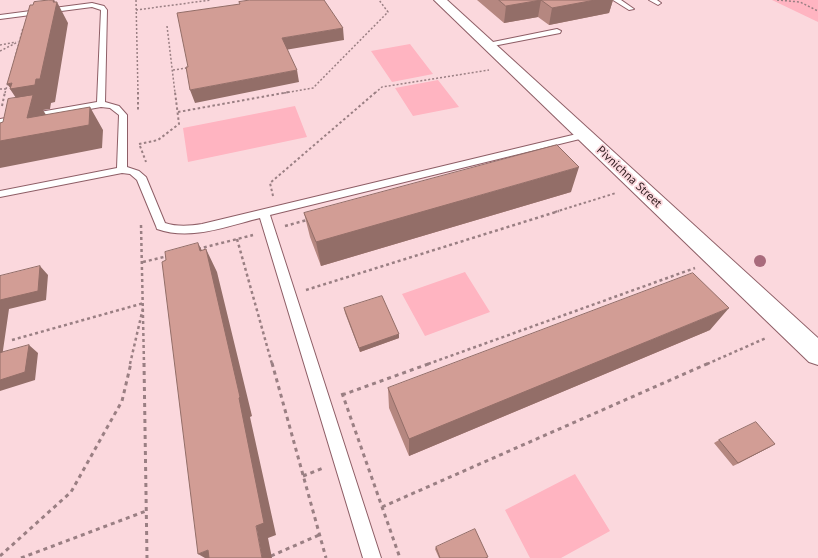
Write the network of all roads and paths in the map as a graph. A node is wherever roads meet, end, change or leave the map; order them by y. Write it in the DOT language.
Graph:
graph roads {
  1 [pos="136,0"];
  2 [pos="211,0"];
  3 [pos="379,0"];
  4 [pos="440,0"];
  5 [pos="616,0"];
  6 [pos="777,0"];
  7 [pos="798,0"];
  8 [pos="800,2"];
  9 [pos="631,9"];
  10 [pos="136,10"];
  11 [pos="818,11"];
  12 [pos="26,14"];
  13 [pos="0,17"];
  14 [pos="167,26"];
  15 [pos="557,30"];
  16 [pos="19,42"];
  17 [pos="0,45"];
  18 [pos="488,45"];
  19 [pos="0,51"];
  20 [pos="14,62"];
  21 [pos="188,68"];
  22 [pos="493,69"];
  23 [pos="173,70"];
  24 [pos="10,76"];
  25 [pos="0,89"];
  26 [pos="7,89"];
  27 [pos="101,104"];
  28 [pos="2,108"];
  29 [pos="178,112"];
  30 [pos="138,115"];
  31 [pos="0,122"];
  32 [pos="585,135"];
  33 [pos="139,137"];
  34 [pos="139,144"];
  35 [pos="122,170"];
  36 [pos="138,174"];
  37 [pos="619,192"];
  38 [pos="0,194"];
  39 [pos="273,196"];
  40 [pos="264,213"];
  41 [pos="232,220"];
  42 [pos="140,221"];
  43 [pos="695,268"];
  44 [pos="290,295"];
  45 [pos="144,303"];
  46 [pos="766,338"];
  47 [pos="12,340"];
  48 [pos="818,354"];
  49 [pos="323,402"];
  50 [pos="146,511"];
  51 [pos="319,535"];
  52 [pos="0,556"];
  53 [pos="272,556"];
  54 [pos="21,558"];
  55 [pos="147,558"];
  56 [pos="326,558"];
  57 [pos="372,558"];
  58 [pos="400,558"];
  1 -- 10 [label="path"];
  2 -- 10 [label="path"];
  3 -- 29 [label="path"];
  4 -- 18 [label="street, Pivnichna Street"];
  5 -- 9 [label="lane"];
  6 -- 8 [label="path"];
  7 -- 8 [label="path"];
  8 -- 11 [label="path"];
  10 -- 30 [label="path"];
  12 -- 13 [label="lane"];
  12 -- 16 [label="path"];
  12 -- 27 [label="lane"];
  14 -- 23 [label="path"];
  15 -- 18 [label="lane"];
  16 -- 17 [label="path"];
  16 -- 19 [label="path"];
  16 -- 20 [label="path"];
  18 -- 32 [label="street, Pivnichna Street"];
  21 -- 23 [label="path"];
  22 -- 39 [label="path"];
  23 -- 29 [label="path"];
  24 -- 26 [label="path"];
  25 -- 26 [label="path"];
  26 -- 28 [label="path"];
  27 -- 31 [label="lane"];
  27 -- 35 [label="lane"];
  29 -- 34 [label="path"];
  32 -- 40 [label="lane"];
  32 -- 48 [label="street, Pivnichna Street"];
  33 -- 34 [label="path"];
  34 -- 36 [label="path"];
  35 -- 36 [label="lane"];
  35 -- 38 [label="lane"];
  36 -- 41 [label="lane"];
  37 -- 44 [label="path"];
  40 -- 41 [label="lane"];
  40 -- 44 [label="lane"];
  41 -- 51 [label="path"];
  42 -- 45 [label="path"];
  43 -- 49 [label="path"];
  44 -- 49 [label="lane"];
  45 -- 47 [label="path"];
  45 -- 50 [label="path"];
  45 -- 52 [label="path"];
  46 -- 58 [label="path"];
  49 -- 57 [label="lane"];
  50 -- 54 [label="path"];
  50 -- 55 [label="path"];
  51 -- 53 [label="path"];
  51 -- 56 [label="path"];
}
